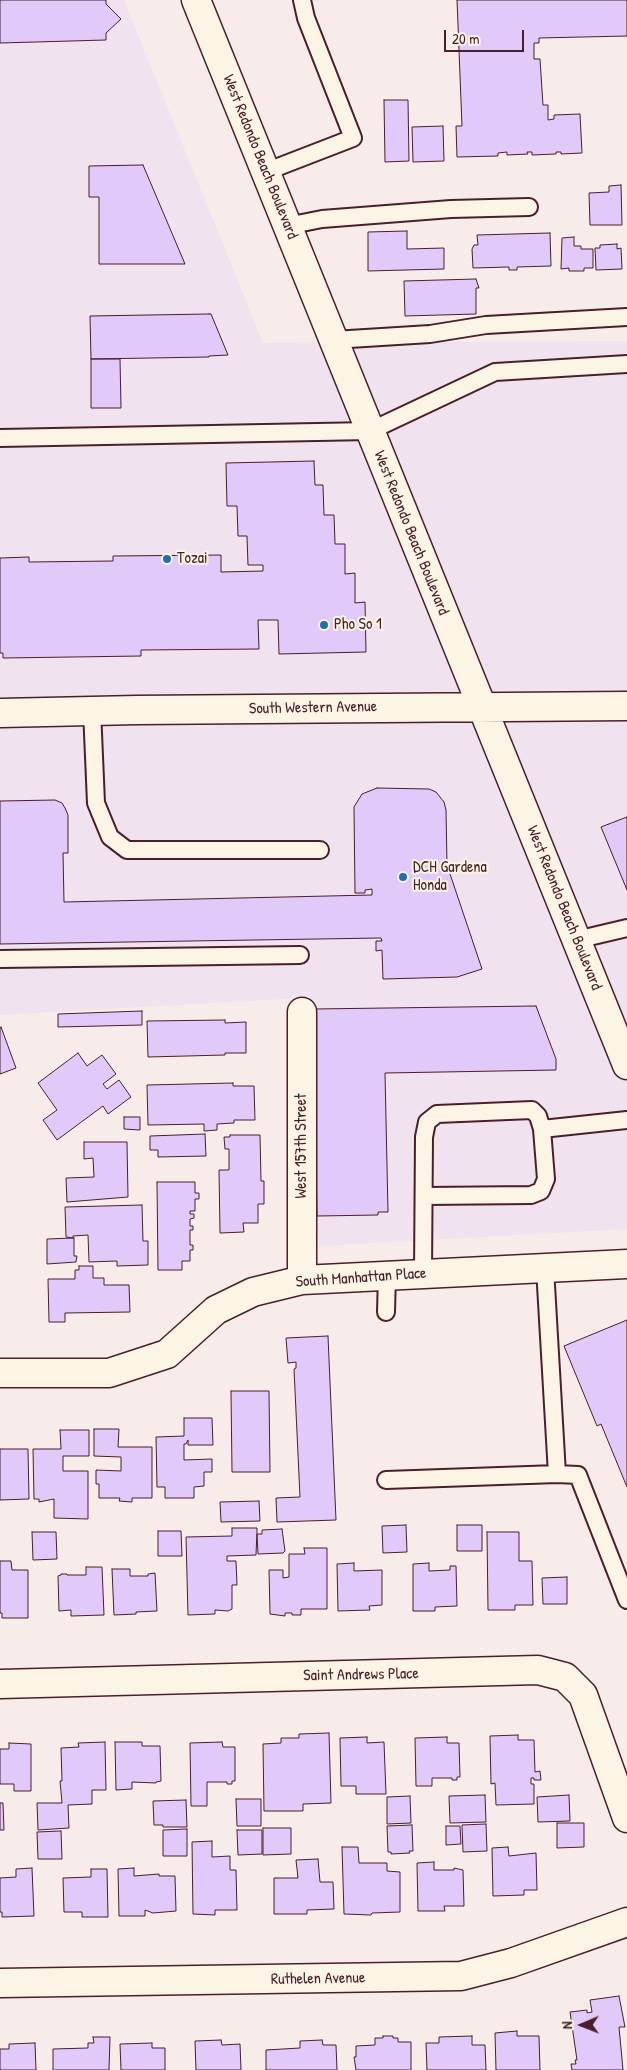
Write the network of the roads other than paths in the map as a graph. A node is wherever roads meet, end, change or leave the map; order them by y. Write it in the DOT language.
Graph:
graph roads {
  1 [pos="196,0"];
  2 [pos="302,0"];
  3 [pos="265,172"];
  4 [pos="529,207"];
  5 [pos="287,226"];
  6 [pos="627,317"];
  7 [pos="334,340"];
  8 [pos="627,364"];
  9 [pos="370,432"];
  10 [pos="0,438"];
  11 [pos="482,706"];
  12 [pos="627,706"];
  13 [pos="92,710"];
  14 [pos="0,713"];
  15 [pos="320,850"];
  16 [pos="627,928"];
  17 [pos="576,940"];
  18 [pos="300,955"];
  19 [pos="0,959"];
  20 [pos="302,1012"];
  21 [pos="627,1065"];
  22 [pos="627,1120"];
  23 [pos="542,1128"];
  24 [pos="424,1196"];
  25 [pos="627,1264"];
  26 [pos="545,1268"];
  27 [pos="423,1273"];
  28 [pos="387,1274"];
  29 [pos="302,1280"];
  30 [pos="386,1312"];
  31 [pos="0,1373"];
  32 [pos="557,1474"];
  33 [pos="386,1480"];
  34 [pos="627,1600"];
  35 [pos="0,1684"];
  36 [pos="627,1818"];
  37 [pos="627,1922"];
  38 [pos="0,1983"];
  1 -- 3 [label="street, West Redondo Beach Boulevard"];
  2 -- 3 [label="lane"];
  3 -- 5 [label="street, West Redondo Beach Boulevard"];
  4 -- 5 [label="lane"];
  5 -- 7 [label="street, West Redondo Beach Boulevard"];
  6 -- 7 [label="lane"];
  7 -- 9 [label="street, West Redondo Beach Boulevard"];
  8 -- 9 [label="lane"];
  9 -- 10 [label="lane"];
  9 -- 11 [label="street, West Redondo Beach Boulevard"];
  11 -- 12 [label="street, South Western Avenue"];
  11 -- 13 [label="street, South Western Avenue"];
  11 -- 17 [label="street, West Redondo Beach Boulevard"];
  13 -- 14 [label="street, South Western Avenue"];
  13 -- 15 [label="lane"];
  16 -- 17 [label="lane"];
  17 -- 21 [label="street, West Redondo Beach Boulevard"];
  18 -- 19 [label="lane"];
  20 -- 29 [label="street, West 157th Street"];
  22 -- 23 [label="lane"];
  23 -- 24 [label="lane"];
  23 -- 24 [label="lane"];
  24 -- 27 [label="lane"];
  25 -- 26 [label="street, South Manhattan Place"];
  26 -- 27 [label="street, South Manhattan Place"];
  26 -- 32 [label="lane"];
  27 -- 28 [label="street, South Manhattan Place"];
  28 -- 29 [label="street, South Manhattan Place"];
  28 -- 30 [label="lane"];
  29 -- 31 [label="street, South Manhattan Place"];
  32 -- 33 [label="lane"];
  32 -- 34 [label="lane"];
  35 -- 36 [label="street, Saint Andrews Place"];
  37 -- 38 [label="street, Ruthelen Avenue"];
}
